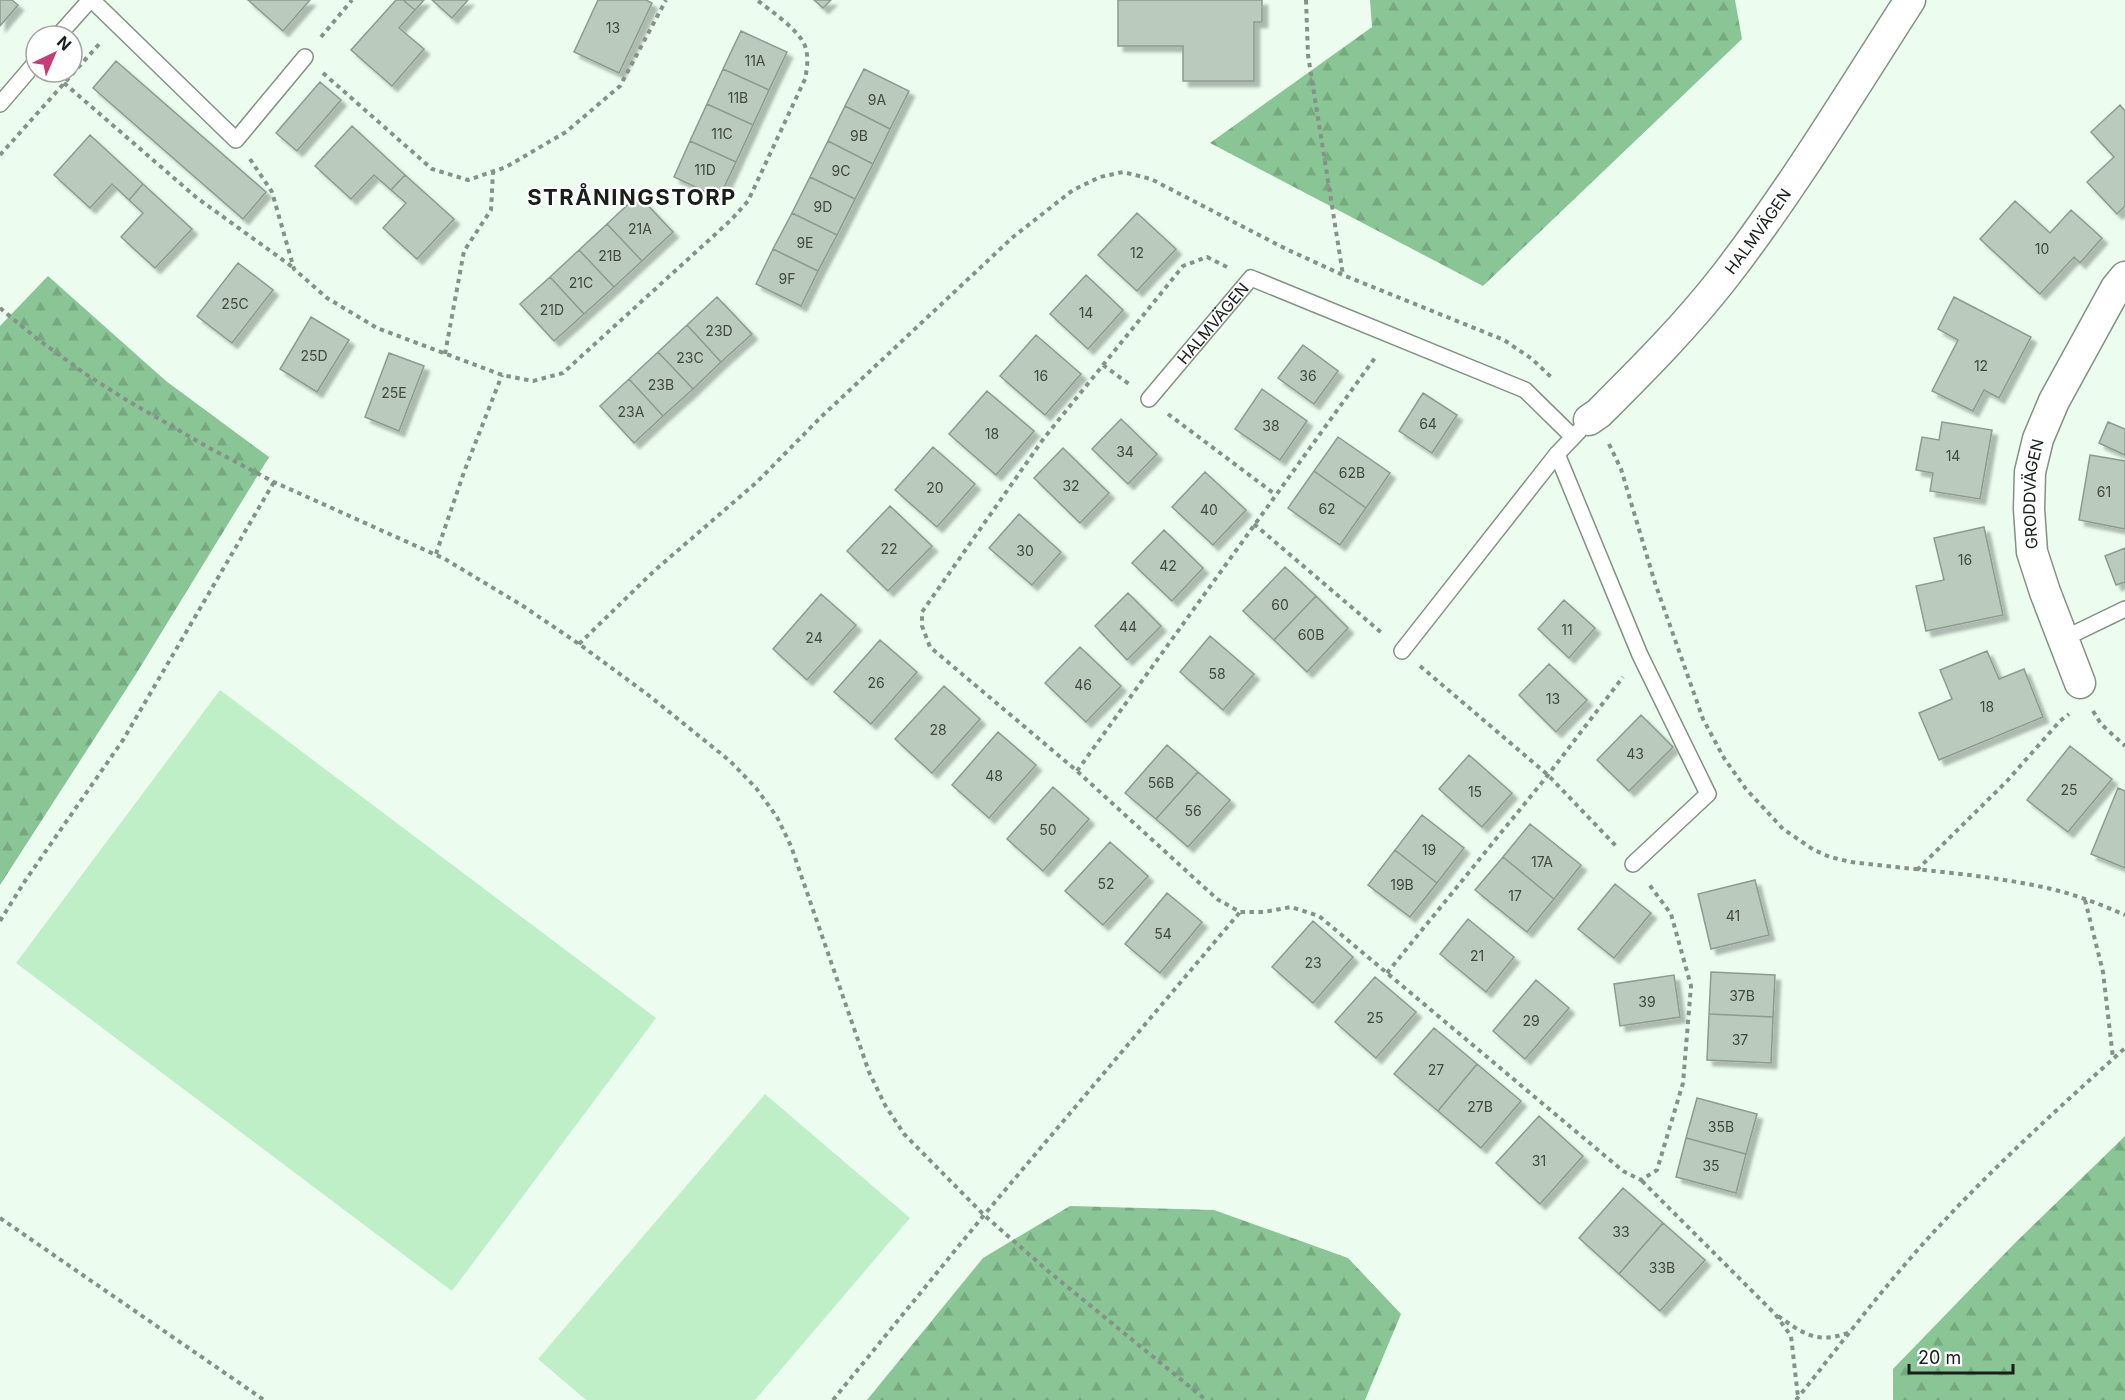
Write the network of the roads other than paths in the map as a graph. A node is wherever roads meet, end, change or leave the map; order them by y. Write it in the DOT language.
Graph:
graph roads {
  1 [pos="91,0"];
  2 [pos="1910,0"];
  3 [pos="69,24"];
  4 [pos="305,57"];
  5 [pos="24,76"];
  6 [pos="0,104"];
  7 [pos="2125,277"];
  8 [pos="1149,399"];
  9 [pos="1581,428"];
  10 [pos="1557,454"];
  11 [pos="2125,609"];
  12 [pos="2063,639"];
  13 [pos="1402,651"];
  14 [pos="2084,692"];
  15 [pos="1633,864"];
  1 -- 3 [label="lane"];
  1 -- 4 [label="lane"];
  2 -- 9 [label="street, HALMVÄGEN"];
  5 -- 6 [label="lane"];
  7 -- 12 [label="street, GRODDVÄGEN"];
  8 -- 9 [label="lane, HALMVÄGEN"];
  9 -- 10 [label="lane, HALMVÄGEN"];
  10 -- 13 [label="lane, HALMVÄGEN"];
  10 -- 15 [label="lane"];
  11 -- 12 [label="lane"];
  12 -- 14 [label="street, GRODDVÄGEN"];
}
